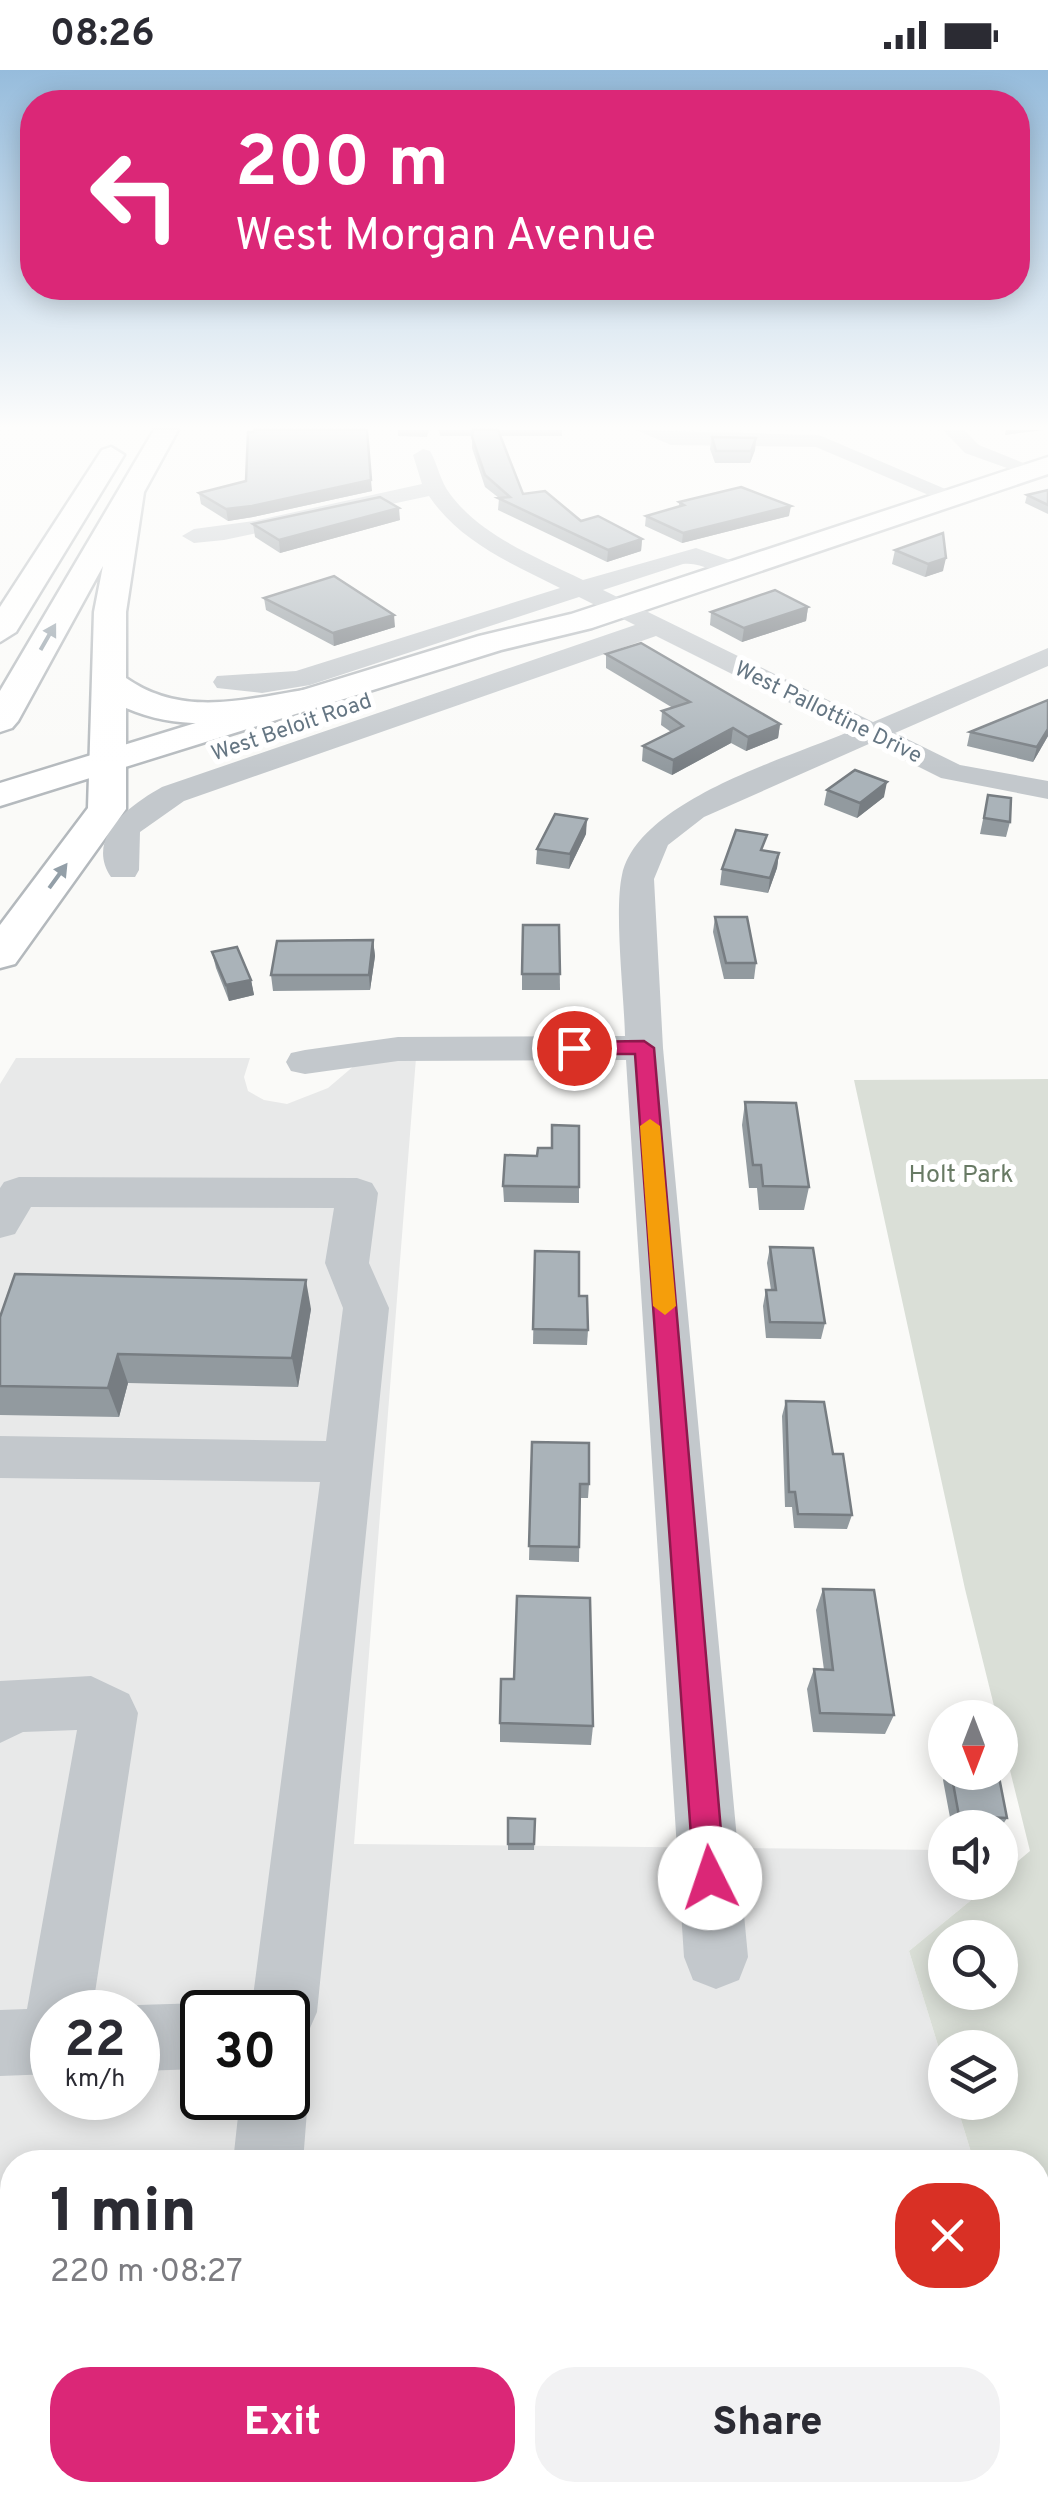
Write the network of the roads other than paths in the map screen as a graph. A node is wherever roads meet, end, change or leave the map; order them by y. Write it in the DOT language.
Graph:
graph roads {
  1 [pos="27,543"];
  2 [pos="55,543"];
  3 [pos="102,543"];
  4 [pos="122,543"];
  5 [pos="491,543"];
  6 [pos="809,543"];
  7 [pos="18,553"];
  8 [pos="732,569"];
  9 [pos="580,605"];
  10 [pos="618,608"];
  11 [pos="656,626"];
  12 [pos="0,632"];
  13 [pos="1048,656"];
  14 [pos="108,681"];
  15 [pos="226,682"];
  16 [pos="304,700"];
  17 [pos="0,722"];
  18 [pos="876,734"];
  19 [pos="108,774"];
  20 [pos="1048,790"];
  21 [pos="12,807"];
  22 [pos="124,870"];
  23 [pos="0,955"];
  24 [pos="644,1048"];
  25 [pos="305,1062"];
  26 [pos="0,1223"];
  27 [pos="0,1457"];
  28 [pos="348,1462"];
  29 [pos="0,1716"];
  30 [pos="716,1957"];
  31 [pos="63,1990"];
  32 [pos="286,1990"];
  33 [pos="30,2042"];
  34 [pos="0,2043"];
  35 [pos="272,2120"];
  36 [pos="269,2150"];
  1 -- 7 [label="main road"];
  2 -- 12 [label="main road"];
  17 -- 3 [label="main road, one-way"];
  4 -- 14 [label="main road"];
  5 -- 9 [label="street"];
  6 -- 8 [label="main road, West Beloit Road"];
  8 -- 9 [label="street"];
  8 -- 10 [label="main road, West Beloit Road"];
  9 -- 10 [label="main road, West Beloit Road"];
  9 -- 15 [label="street"];
  9 -- 16 [label="main road, West Beloit Road"];
  9 -- 19 [label="main road, West Beloit Road"];
  10 -- 11 [label="street, West Pallottine Drive"];
  11 -- 18 [label="street, West Pallottine Drive"];
  11 -- 22 [label="street"];
  13 -- 18 [label="street"];
  14 -- 16 [label="main road"];
  14 -- 19 [label="main road"];
  16 -- 19 [label="main road, West Beloit Road"];
  18 -- 20 [label="street, West Pallottine Drive"];
  18 -- 24 [label="street"];
  19 -- 21 [label="main road, West Beloit Road"];
  23 -- 19 [label="main road, one-way"];
  24 -- 25 [label="street"];
  24 -- 30 [label="street"];
  26 -- 28 [label="street"];
  27 -- 28 [label="street"];
  28 -- 32 [label="street"];
  29 -- 31 [label="street"];
  33 -- 34 [label="street"];
  35 -- 36 [label="street"];
}
